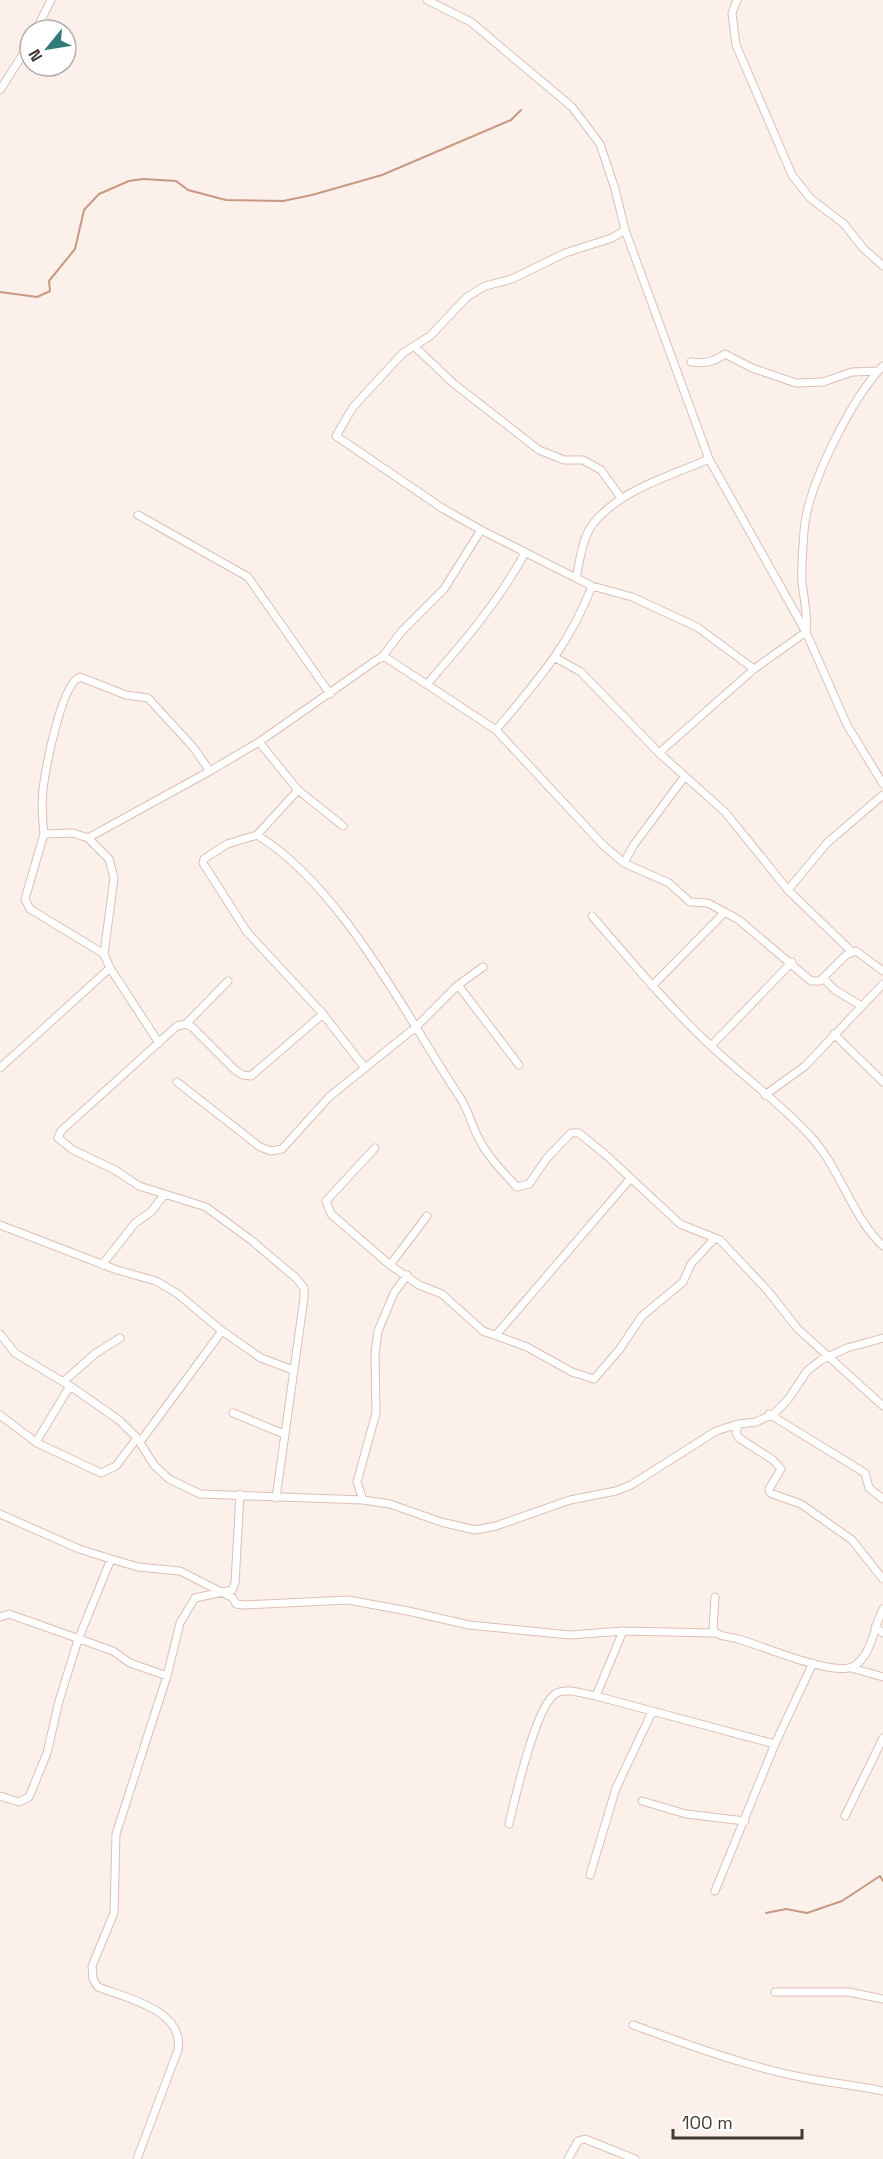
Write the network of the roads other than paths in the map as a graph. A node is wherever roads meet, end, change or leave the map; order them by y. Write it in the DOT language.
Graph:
graph roads {
  1 [pos="51,0"];
  2 [pos="427,0"];
  3 [pos="737,0"];
  4 [pos="42,18"];
  5 [pos="18,62"];
  6 [pos="0,90"];
  7 [pos="625,230"];
  8 [pos="883,266"];
  9 [pos="414,346"];
  10 [pos="691,362"];
  11 [pos="881,368"];
  12 [pos="710,459"];
  13 [pos="621,498"];
  14 [pos="138,515"];
  15 [pos="481,530"];
  16 [pos="525,553"];
  17 [pos="576,578"];
  18 [pos="592,586"];
  19 [pos="806,632"];
  20 [pos="382,657"];
  21 [pos="556,658"];
  22 [pos="754,669"];
  23 [pos="427,684"];
  24 [pos="330,694"];
  25 [pos="496,730"];
  26 [pos="259,742"];
  27 [pos="659,753"];
  28 [pos="210,771"];
  29 [pos="684,776"];
  30 [pos="883,784"];
  31 [pos="298,790"];
  32 [pos="883,795"];
  33 [pos="343,826"];
  34 [pos="44,834"];
  35 [pos="257,835"];
  36 [pos="88,838"];
  37 [pos="624,863"];
  38 [pos="788,891"];
  39 [pos="723,914"];
  40 [pos="592,916"];
  41 [pos="852,952"];
  42 [pos="104,954"];
  43 [pos="792,962"];
  44 [pos="483,967"];
  45 [pos="110,968"];
  46 [pos="883,971"];
  47 [pos="824,978"];
  48 [pos="228,981"];
  49 [pos="883,984"];
  50 [pos="458,985"];
  51 [pos="652,986"];
  52 [pos="860,1005"];
  53 [pos="323,1014"];
  54 [pos="186,1024"];
  55 [pos="417,1026"];
  56 [pos="834,1034"];
  57 [pos="159,1043"];
  58 [pos="711,1046"];
  59 [pos="519,1065"];
  60 [pos="364,1067"];
  61 [pos="0,1068"];
  62 [pos="177,1082"];
  63 [pos="883,1082"];
  64 [pos="765,1095"];
  65 [pos="375,1148"];
  66 [pos="630,1179"];
  67 [pos="164,1195"];
  68 [pos="427,1216"];
  69 [pos="0,1225"];
  70 [pos="715,1238"];
  71 [pos="883,1246"];
  72 [pos="102,1264"];
  73 [pos="390,1265"];
  74 [pos="407,1275"];
  75 [pos="222,1331"];
  76 [pos="0,1334"];
  77 [pos="496,1335"];
  78 [pos="120,1338"];
  79 [pos="883,1338"];
  80 [pos="829,1357"];
  81 [pos="292,1370"];
  82 [pos="67,1384"];
  83 [pos="883,1406"];
  84 [pos="233,1413"];
  85 [pos="0,1414"];
  86 [pos="769,1414"];
  87 [pos="738,1424"];
  88 [pos="284,1434"];
  89 [pos="139,1440"];
  90 [pos="36,1442"];
  91 [pos="240,1494"];
  92 [pos="276,1498"];
  93 [pos="883,1499"];
  94 [pos="363,1500"];
  95 [pos="0,1514"];
  96 [pos="111,1560"];
  97 [pos="883,1579"];
  98 [pos="219,1593"];
  99 [pos="232,1594"];
  100 [pos="715,1597"];
  101 [pos="883,1609"];
  102 [pos="0,1617"];
  103 [pos="875,1628"];
  104 [pos="623,1631"];
  105 [pos="883,1632"];
  106 [pos="714,1633"];
  107 [pos="78,1640"];
  108 [pos="813,1663"];
  109 [pos="851,1668"];
  110 [pos="167,1676"];
  111 [pos="883,1677"];
  112 [pos="596,1696"];
  113 [pos="652,1712"];
  114 [pos="883,1738"];
  115 [pos="775,1744"];
  116 [pos="0,1796"];
  117 [pos="642,1801"];
  118 [pos="845,1816"];
  119 [pos="745,1821"];
  120 [pos="509,1824"];
  121 [pos="590,1875"];
  122 [pos="715,1891"];
  123 [pos="775,1992"];
  124 [pos="883,1999"];
  125 [pos="633,2025"];
  126 [pos="883,2091"];
  127 [pos="137,2159"];
  128 [pos="568,2159"];
  129 [pos="634,2159"];
  1 -- 4 [label="street"];
  2 -- 7 [label="street"];
  3 -- 8 [label="street"];
  5 -- 6 [label="street"];
  7 -- 9 [label="street"];
  7 -- 12 [label="street"];
  9 -- 13 [label="street"];
  9 -- 15 [label="street"];
  10 -- 11 [label="street"];
  11 -- 19 [label="street"];
  12 -- 13 [label="street"];
  12 -- 19 [label="street"];
  13 -- 17 [label="street"];
  14 -- 24 [label="street"];
  15 -- 16 [label="street"];
  15 -- 20 [label="street"];
  16 -- 17 [label="street"];
  16 -- 23 [label="street"];
  17 -- 18 [label="street"];
  18 -- 21 [label="street"];
  18 -- 22 [label="street"];
  19 -- 22 [label="street"];
  19 -- 30 [label="street"];
  20 -- 23 [label="street"];
  20 -- 24 [label="street"];
  21 -- 25 [label="street"];
  21 -- 27 [label="street"];
  22 -- 27 [label="street"];
  23 -- 25 [label="street"];
  24 -- 26 [label="street"];
  25 -- 37 [label="street"];
  26 -- 28 [label="street"];
  26 -- 31 [label="street"];
  27 -- 29 [label="street"];
  28 -- 34 [label="street"];
  28 -- 36 [label="street"];
  29 -- 37 [label="street"];
  29 -- 38 [label="street"];
  31 -- 33 [label="street"];
  31 -- 35 [label="street"];
  32 -- 38 [label="street"];
  34 -- 36 [label="street"];
  34 -- 42 [label="street"];
  35 -- 53 [label="street"];
  35 -- 55 [label="street"];
  36 -- 42 [label="street"];
  37 -- 39 [label="street"];
  38 -- 41 [label="street"];
  39 -- 43 [label="street"];
  39 -- 51 [label="street"];
  40 -- 51 [label="street"];
  41 -- 46 [label="street"];
  41 -- 47 [label="street"];
  42 -- 45 [label="street"];
  43 -- 47 [label="street"];
  43 -- 58 [label="street"];
  44 -- 50 [label="street"];
  45 -- 57 [label="street"];
  45 -- 61 [label="street"];
  47 -- 52 [label="street"];
  48 -- 54 [label="street"];
  49 -- 52 [label="street"];
  50 -- 55 [label="street"];
  50 -- 59 [label="street"];
  51 -- 58 [label="street"];
  52 -- 56 [label="street"];
  53 -- 54 [label="street"];
  53 -- 60 [label="street"];
  54 -- 57 [label="street"];
  55 -- 60 [label="street"];
  55 -- 66 [label="street"];
  56 -- 63 [label="street"];
  56 -- 64 [label="street"];
  57 -- 67 [label="street"];
  58 -- 64 [label="street"];
  60 -- 62 [label="street"];
  64 -- 71 [label="street"];
  65 -- 73 [label="street"];
  66 -- 70 [label="street"];
  66 -- 77 [label="street"];
  67 -- 72 [label="street"];
  67 -- 81 [label="street"];
  68 -- 73 [label="street"];
  69 -- 72 [label="street"];
  70 -- 77 [label="street"];
  70 -- 80 [label="street"];
  72 -- 75 [label="street"];
  73 -- 74 [label="street"];
  74 -- 77 [label="street"];
  74 -- 94 [label="street"];
  75 -- 81 [label="street"];
  75 -- 89 [label="street"];
  76 -- 82 [label="street"];
  78 -- 82 [label="street"];
  79 -- 80 [label="street"];
  80 -- 83 [label="street"];
  80 -- 86 [label="street"];
  81 -- 88 [label="street"];
  82 -- 89 [label="street"];
  82 -- 90 [label="street"];
  84 -- 88 [label="street"];
  85 -- 90 [label="street"];
  86 -- 87 [label="street"];
  86 -- 93 [label="street"];
  87 -- 94 [label="street"];
  87 -- 97 [label="street"];
  88 -- 92 [label="street"];
  89 -- 90 [label="street"];
  89 -- 91 [label="street"];
  91 -- 92 [label="street"];
  91 -- 99 [label="street"];
  92 -- 94 [label="street"];
  95 -- 96 [label="street"];
  96 -- 98 [label="street"];
  96 -- 107 [label="street"];
  98 -- 99 [label="street"];
  98 -- 110 [label="street"];
  99 -- 104 [label="street"];
  100 -- 106 [label="street"];
  101 -- 103 [label="street"];
  102 -- 107 [label="street"];
  103 -- 105 [label="street"];
  103 -- 109 [label="street"];
  104 -- 106 [label="street"];
  104 -- 112 [label="street"];
  106 -- 108 [label="street"];
  107 -- 110 [label="street"];
  107 -- 116 [label="street"];
  108 -- 109 [label="street"];
  108 -- 115 [label="street"];
  109 -- 111 [label="street"];
  110 -- 127 [label="street"];
  112 -- 113 [label="street"];
  112 -- 120 [label="street"];
  113 -- 115 [label="street"];
  113 -- 121 [label="street"];
  114 -- 118 [label="street"];
  115 -- 119 [label="street"];
  117 -- 119 [label="street"];
  119 -- 122 [label="street"];
  123 -- 124 [label="street"];
  125 -- 126 [label="street"];
  128 -- 129 [label="street"];
}
